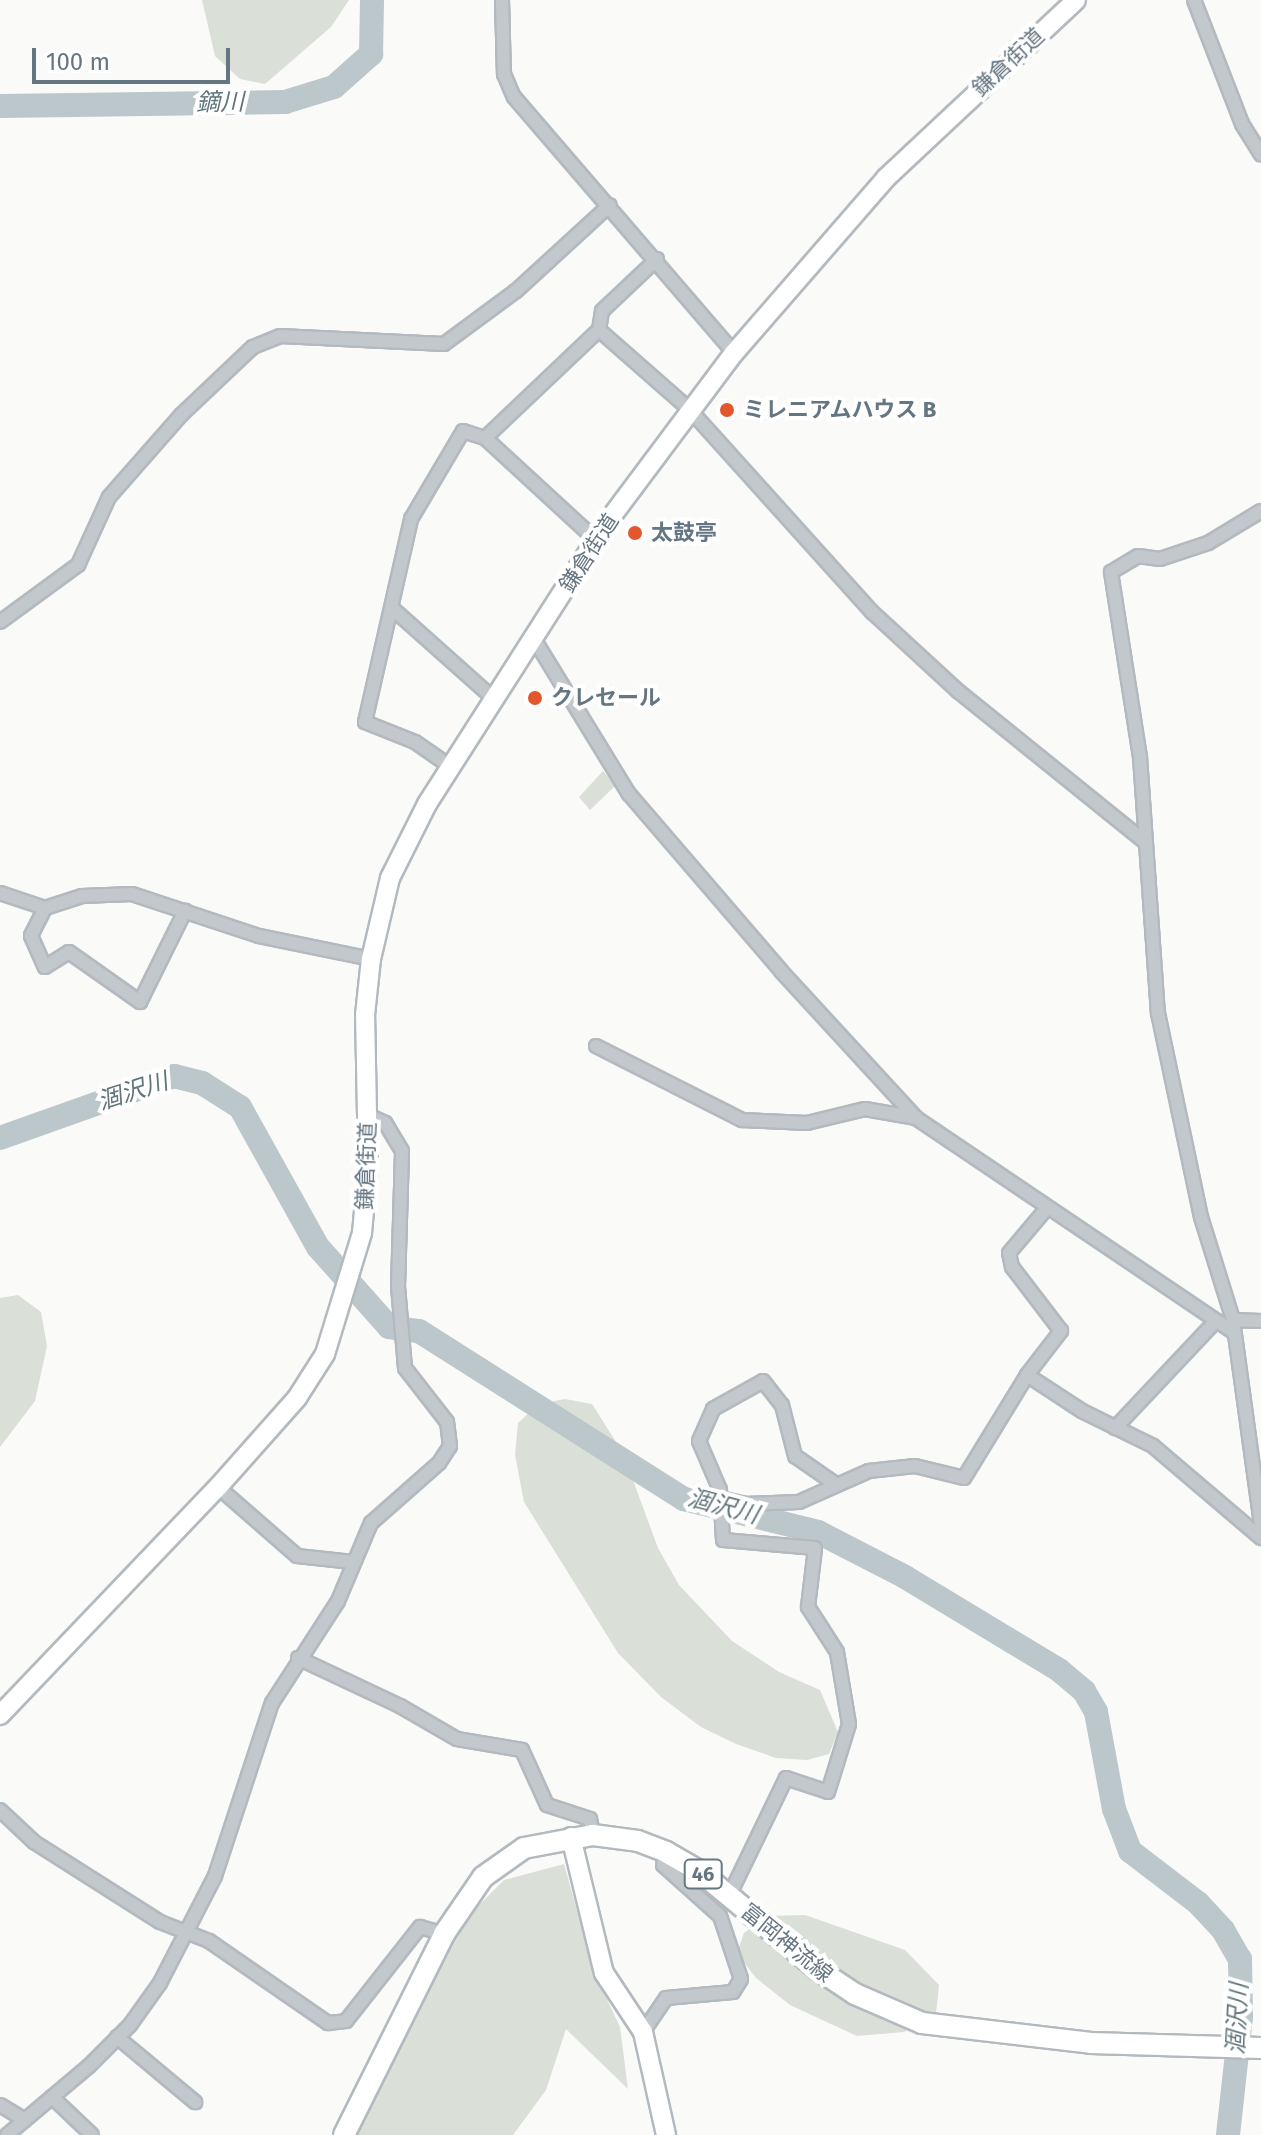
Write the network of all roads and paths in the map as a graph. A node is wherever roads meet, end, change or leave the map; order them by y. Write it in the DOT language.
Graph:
graph roads {
  1 [pos="502,0"];
  2 [pos="1076,0"];
  3 [pos="1194,0"];
  4 [pos="1261,155"];
  5 [pos="610,205"];
  6 [pos="657,259"];
  7 [pos="599,330"];
  8 [pos="734,353"];
  9 [pos="690,410"];
  10 [pos="485,438"];
  11 [pos="1261,511"];
  12 [pos="596,540"];
  13 [pos="393,609"];
  14 [pos="0,622"];
  15 [pos="534,639"];
  16 [pos="495,700"];
  17 [pos="451,767"];
  18 [pos="1145,842"];
  19 [pos="0,893"];
  20 [pos="45,908"];
  21 [pos="185,911"];
  22 [pos="371,959"];
  23 [pos="596,1046"];
  24 [pos="368,1115"];
  25 [pos="916,1118"];
  26 [pos="1047,1208"];
  27 [pos="1261,1321"];
  28 [pos="1215,1322"];
  29 [pos="1233,1326"];
  30 [pos="1027,1375"];
  31 [pos="1115,1428"];
  32 [pos="834,1483"];
  33 [pos="218,1487"];
  34 [pos="720,1498"];
  35 [pos="1261,1525"];
  36 [pos="1261,1538"];
  37 [pos="353,1562"];
  38 [pos="298,1658"];
  39 [pos="0,1715"];
  40 [pos="0,1810"];
  41 [pos="593,1835"];
  42 [pos="571,1837"];
  43 [pos="666,1852"];
  44 [pos="729,1896"];
  45 [pos="188,1933"];
  46 [pos="444,1934"];
  47 [pos="643,2032"];
  48 [pos="117,2037"];
  49 [pos="1261,2048"];
  50 [pos="52,2097"];
  51 [pos="195,2102"];
  52 [pos="0,2105"];
  53 [pos="25,2120"];
  54 [pos="7,2135"];
  55 [pos="92,2135"];
  56 [pos="344,2135"];
  57 [pos="666,2135"];
  1 -- 5 [label="street"];
  2 -- 8 [label="street, 鎌倉街道"];
  3 -- 4 [label="street"];
  5 -- 6 [label="street"];
  5 -- 14 [label="street"];
  6 -- 7 [label="street"];
  6 -- 8 [label="street"];
  7 -- 9 [label="street"];
  7 -- 10 [label="street"];
  8 -- 9 [label="street, 鎌倉街道"];
  9 -- 12 [label="street, 鎌倉街道"];
  9 -- 18 [label="street"];
  10 -- 12 [label="street"];
  10 -- 13 [label="street"];
  11 -- 18 [label="street"];
  12 -- 15 [label="street, 鎌倉街道"];
  13 -- 16 [label="street"];
  13 -- 17 [label="street"];
  15 -- 16 [label="street, 鎌倉街道"];
  15 -- 25 [label="street"];
  16 -- 17 [label="street, 鎌倉街道"];
  17 -- 22 [label="street, 鎌倉街道"];
  18 -- 29 [label="street"];
  19 -- 20 [label="street"];
  20 -- 21 [label="street"];
  20 -- 21 [label="street"];
  21 -- 22 [label="street"];
  22 -- 24 [label="street, 鎌倉街道"];
  23 -- 25 [label="street"];
  24 -- 33 [label="street, 鎌倉街道"];
  24 -- 37 [label="street"];
  25 -- 26 [label="street"];
  26 -- 28 [label="street"];
  26 -- 30 [label="street"];
  27 -- 29 [label="street"];
  28 -- 29 [label="street"];
  28 -- 31 [label="street"];
  29 -- 35 [label="street"];
  30 -- 31 [label="street"];
  30 -- 32 [label="street"];
  31 -- 36 [label="street"];
  32 -- 34 [label="street"];
  32 -- 34 [label="street"];
  33 -- 37 [label="street"];
  33 -- 39 [label="street"];
  34 -- 44 [label="street"];
  37 -- 38 [label="street"];
  38 -- 41 [label="street"];
  38 -- 45 [label="street"];
  40 -- 45 [label="street"];
  41 -- 42 [label="main road, 富岡神流線 / 46"];
  41 -- 43 [label="main road, 富岡神流線 / 46"];
  42 -- 46 [label="main road, 富岡神流線 / 46"];
  42 -- 47 [label="street"];
  43 -- 44 [label="main road, 富岡神流線 / 46"];
  43 -- 47 [label="street"];
  44 -- 49 [label="main road, 富岡神流線 / 46"];
  45 -- 46 [label="street"];
  45 -- 48 [label="street"];
  46 -- 56 [label="main road, 富岡神流線 / 46"];
  47 -- 57 [label="street"];
  48 -- 50 [label="street"];
  48 -- 51 [label="street"];
  50 -- 53 [label="street"];
  50 -- 55 [label="street"];
  52 -- 53 [label="street"];
  53 -- 54 [label="street"];
}
